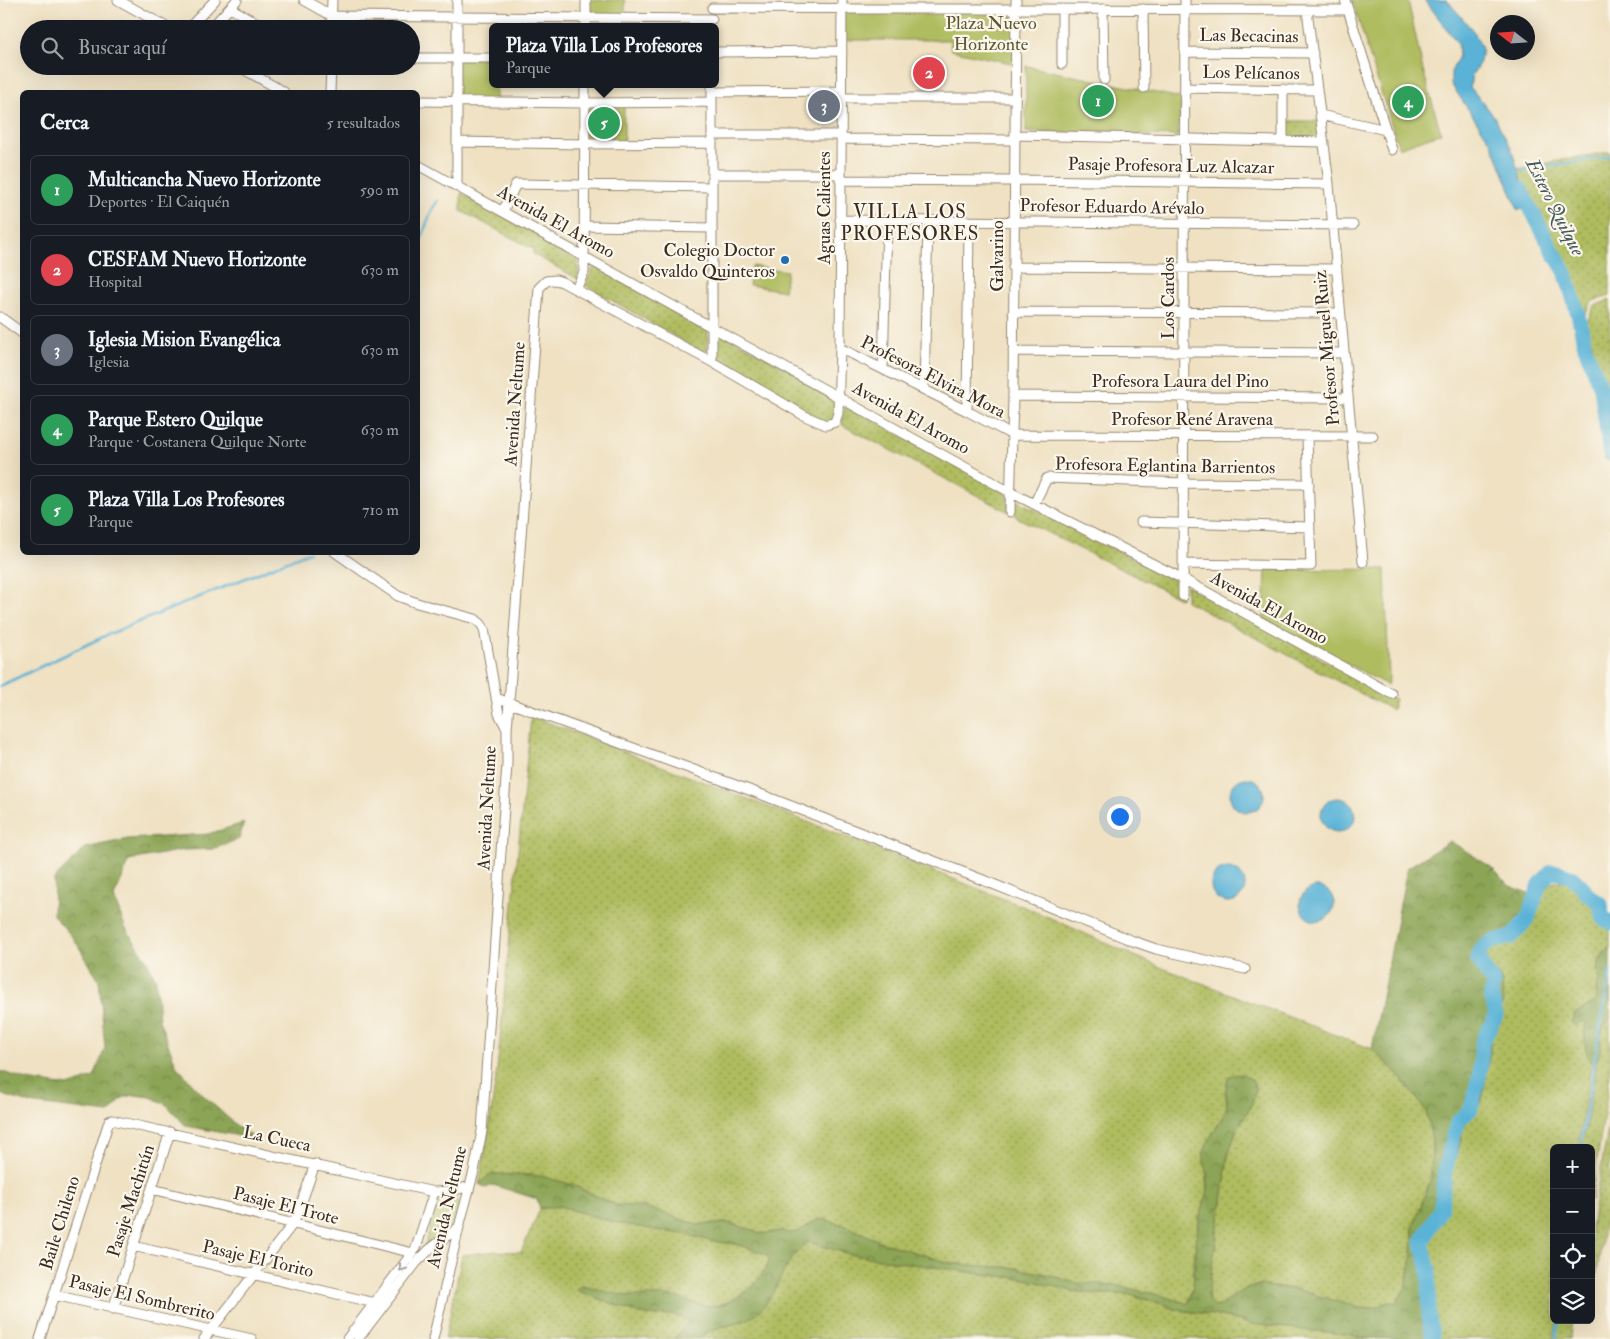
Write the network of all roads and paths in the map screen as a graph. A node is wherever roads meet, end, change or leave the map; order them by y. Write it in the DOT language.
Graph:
graph roads {
  1 [pos="118,0"];
  2 [pos="215,0"];
  3 [pos="237,0"];
  4 [pos="304,0"];
  5 [pos="332,0"];
  6 [pos="457,0"];
  7 [pos="586,0"];
  8 [pos="1345,0"];
  9 [pos="712,4"];
  10 [pos="773,4"];
  11 [pos="842,4"];
  12 [pos="886,4"];
  13 [pos="1016,4"];
  14 [pos="1185,5"];
  15 [pos="1232,5"];
  16 [pos="1060,6"];
  17 [pos="230,8"];
  18 [pos="1103,9"];
  19 [pos="1143,9"];
  20 [pos="1307,10"];
  21 [pos="1348,10"];
  22 [pos="332,16"];
  23 [pos="457,17"];
  24 [pos="154,20"];
  25 [pos="196,20"];
  26 [pos="219,20"];
  27 [pos="252,20"];
  28 [pos="332,20"];
  29 [pos="586,22"];
  30 [pos="712,23"];
  31 [pos="842,51"];
  32 [pos="719,52"];
  33 [pos="1185,52"];
  34 [pos="1313,54"];
  35 [pos="420,58"];
  36 [pos="457,58"];
  37 [pos="489,58"];
  38 [pos="1062,64"];
  39 [pos="254,75"];
  40 [pos="331,75"];
  41 [pos="1104,80"];
  42 [pos="585,88"];
  43 [pos="712,88"];
  44 [pos="1144,88"];
  45 [pos="1185,88"];
  46 [pos="1283,89"];
  47 [pos="280,90"];
  48 [pos="330,90"];
  49 [pos="1317,90"];
  50 [pos="841,94"];
  51 [pos="1015,98"];
  52 [pos="420,101"];
  53 [pos="457,101"];
  54 [pos="712,102"];
  55 [pos="585,103"];
  56 [pos="1320,115"];
  57 [pos="1386,130"];
  58 [pos="841,137"];
  59 [pos="1015,138"];
  60 [pos="712,139"];
  61 [pos="1185,140"];
  62 [pos="1283,141"];
  63 [pos="457,142"];
  64 [pos="1324,142"];
  65 [pos="585,144"];
  66 [pos="1392,150"];
  67 [pos="420,166"];
  68 [pos="712,174"];
  69 [pos="840,177"];
  70 [pos="1014,180"];
  71 [pos="1185,182"];
  72 [pos="1329,184"];
  73 [pos="585,185"];
  74 [pos="457,186"];
  75 [pos="712,187"];
  76 [pos="503,211"];
  77 [pos="840,220"];
  78 [pos="887,221"];
  79 [pos="928,222"];
  80 [pos="970,222"];
  81 [pos="1014,222"];
  82 [pos="1184,225"];
  83 [pos="1354,225"];
  84 [pos="585,226"];
  85 [pos="1333,226"];
  86 [pos="712,228"];
  87 [pos="584,256"];
  88 [pos="1013,267"];
  89 [pos="1184,268"];
  90 [pos="1337,270"];
  91 [pos="551,280"];
  92 [pos="576,289"];
  93 [pos="1013,312"];
  94 [pos="1184,312"];
  95 [pos="1340,313"];
  96 [pos="0,317"];
  97 [pos="712,328"];
  98 [pos="20,332"];
  99 [pos="840,348"];
  100 [pos="1013,351"];
  101 [pos="1184,352"];
  102 [pos="1344,353"];
  103 [pos="712,362"];
  104 [pos="883,369"];
  105 [pos="924,389"];
  106 [pos="838,396"];
  107 [pos="1013,396"];
  108 [pos="1184,397"];
  109 [pos="1348,398"];
  110 [pos="967,411"];
  111 [pos="838,416"];
  112 [pos="1012,435"];
  113 [pos="1184,435"];
  114 [pos="1307,436"];
  115 [pos="1373,436"];
  116 [pos="1351,437"];
  117 [pos="1184,484"];
  118 [pos="1309,484"];
  119 [pos="1010,492"];
  120 [pos="1034,504"];
  121 [pos="1010,512"];
  122 [pos="1141,522"];
  123 [pos="1184,525"];
  124 [pos="1310,526"];
  125 [pos="339,555"];
  126 [pos="1363,562"];
  127 [pos="1184,564"];
  128 [pos="1183,579"];
  129 [pos="1183,596"];
  130 [pos="1392,694"];
  131 [pos="496,698"];
  132 [pos="510,702"];
  133 [pos="508,730"];
  134 [pos="1245,969"];
  135 [pos="112,1120"];
  136 [pos="170,1132"];
  137 [pos="315,1164"];
  138 [pos="470,1186"];
  139 [pos="152,1189"];
  140 [pos="434,1192"];
  141 [pos="292,1225"];
  142 [pos="459,1227"];
  143 [pos="133,1246"];
  144 [pos="413,1253"];
  145 [pos="253,1275"];
  146 [pos="54,1295"];
  147 [pos="375,1303"];
  148 [pos="113,1309"];
  149 [pos="211,1330"];
  150 [pos="40,1339"];
  151 [pos="204,1339"];
  152 [pos="252,1339"];
  153 [pos="347,1339"];
  154 [pos="358,1339"];
  155 [pos="434,1339"];
  1 -- 24 [label="street"];
  2 -- 25 [label="street"];
  3 -- 17 [label="street"];
  4 -- 22 [label="street"];
  5 -- 22 [label="street"];
  6 -- 23 [label="street"];
  7 -- 29 [label="street"];
  8 -- 21 [label="street"];
  9 -- 10 [label="street"];
  9 -- 30 [label="street"];
  10 -- 11 [label="street"];
  11 -- 12 [label="street"];
  11 -- 31 [label="street, Aguas Calientes"];
  12 -- 13 [label="street"];
  13 -- 16 [label="street"];
  13 -- 51 [label="street, Galvarino"];
  14 -- 15 [label="street"];
  14 -- 19 [label="street"];
  14 -- 33 [label="street, Los Cardos"];
  15 -- 20 [label="street"];
  16 -- 18 [label="street"];
  16 -- 38 [label="street"];
  17 -- 26 [label="street"];
  17 -- 27 [label="street"];
  18 -- 19 [label="street"];
  18 -- 41 [label="street"];
  19 -- 44 [label="street"];
  20 -- 21 [label="street"];
  20 -- 34 [label="street, Profesor Miguel Ruiz"];
  21 -- 57 [label="street"];
  22 -- 23 [label="street"];
  22 -- 28 [label="street"];
  23 -- 29 [label="street"];
  23 -- 36 [label="street"];
  29 -- 30 [label="street"];
  31 -- 32 [label="street"];
  31 -- 50 [label="street, Aguas Calientes"];
  33 -- 34 [label="street, Las Becacinas"];
  33 -- 45 [label="street, Los Cardos"];
  34 -- 49 [label="street, Profesor Miguel Ruiz"];
  35 -- 36 [label="street"];
  36 -- 37 [label="street"];
  36 -- 53 [label="street"];
  39 -- 47 [label="street"];
  40 -- 48 [label="street"];
  42 -- 55 [label="street"];
  43 -- 50 [label="street"];
  43 -- 54 [label="street"];
  45 -- 46 [label="street, Los Pelícanos"];
  45 -- 61 [label="street, Los Cardos"];
  46 -- 49 [label="street, Los Pelícanos"];
  46 -- 62 [label="street"];
  49 -- 56 [label="street, Profesor Miguel Ruiz"];
  50 -- 51 [label="street"];
  50 -- 58 [label="street, Aguas Calientes"];
  51 -- 59 [label="street, Galvarino"];
  52 -- 53 [label="street"];
  53 -- 55 [label="street"];
  53 -- 63 [label="street"];
  54 -- 55 [label="street"];
  54 -- 60 [label="street"];
  55 -- 65 [label="street"];
  56 -- 57 [label="street"];
  56 -- 64 [label="street, Profesor Miguel Ruiz"];
  57 -- 66 [label="street"];
  58 -- 59 [label="street"];
  58 -- 60 [label="street"];
  58 -- 69 [label="street, Aguas Calientes"];
  59 -- 61 [label="street"];
  59 -- 70 [label="street, Galvarino"];
  60 -- 65 [label="street"];
  60 -- 68 [label="street"];
  61 -- 62 [label="street"];
  61 -- 71 [label="street, Los Cardos"];
  62 -- 64 [label="street"];
  63 -- 65 [label="street"];
  63 -- 74 [label="street"];
  64 -- 72 [label="street, Profesor Miguel Ruiz"];
  65 -- 73 [label="street"];
  67 -- 74 [label="street, Avenida El Aromo"];
  68 -- 69 [label="street, Pasaje Profesora Luz Alcazar"];
  68 -- 75 [label="street"];
  69 -- 70 [label="street, Pasaje Profesora Luz Alcazar"];
  69 -- 77 [label="street, Aguas Calientes"];
  70 -- 71 [label="street, Pasaje Profesora Luz Alcazar"];
  70 -- 81 [label="street, Galvarino"];
  71 -- 72 [label="street, Pasaje Profesora Luz Alcazar"];
  71 -- 82 [label="street, Los Cardos"];
  72 -- 85 [label="street, Profesor Miguel Ruiz"];
  73 -- 75 [label="street"];
  73 -- 76 [label="street"];
  73 -- 84 [label="street"];
  74 -- 76 [label="street, Avenida El Aromo"];
  75 -- 86 [label="street"];
  76 -- 87 [label="street, Avenida El Aromo"];
  77 -- 78 [label="street, Profesor Eduardo Arévalo"];
  77 -- 99 [label="street, Aguas Calientes"];
  78 -- 79 [label="street, Profesor Eduardo Arévalo"];
  78 -- 104 [label="street"];
  79 -- 80 [label="street, Profesor Eduardo Arévalo"];
  79 -- 105 [label="street"];
  80 -- 81 [label="street, Profesor Eduardo Arévalo"];
  80 -- 110 [label="street"];
  81 -- 82 [label="street, Profesor Eduardo Arévalo"];
  81 -- 88 [label="street, Galvarino"];
  82 -- 85 [label="street, Profesor Eduardo Arévalo"];
  82 -- 89 [label="street, Los Cardos"];
  83 -- 85 [label="street, Profesor Eduardo Arévalo"];
  84 -- 86 [label="street"];
  84 -- 87 [label="street"];
  85 -- 90 [label="street, Profesor Miguel Ruiz"];
  86 -- 97 [label="street"];
  87 -- 92 [label="street"];
  87 -- 97 [label="street, Avenida El Aromo"];
  88 -- 89 [label="street"];
  88 -- 93 [label="street, Galvarino"];
  89 -- 90 [label="street"];
  89 -- 94 [label="street, Los Cardos"];
  90 -- 95 [label="street, Profesor Miguel Ruiz"];
  91 -- 92 [label="street, Avenida El Aromo"];
  91 -- 132 [label="street, Avenida Neltume"];
  92 -- 103 [label="street, Avenida El Aromo"];
  93 -- 94 [label="street"];
  93 -- 100 [label="street, Galvarino"];
  94 -- 95 [label="street"];
  94 -- 101 [label="street, Los Cardos"];
  95 -- 102 [label="street, Profesor Miguel Ruiz"];
  96 -- 98 [label="street"];
  97 -- 103 [label="street"];
  97 -- 106 [label="street, Avenida El Aromo"];
  99 -- 104 [label="street, Profesora Elvira Mora"];
  99 -- 106 [label="street, Aguas Calientes"];
  100 -- 101 [label="street"];
  100 -- 107 [label="street, Galvarino"];
  101 -- 102 [label="street"];
  101 -- 108 [label="street, Los Cardos"];
  102 -- 109 [label="street, Profesor Miguel Ruiz"];
  103 -- 111 [label="street, Avenida El Aromo"];
  104 -- 105 [label="street, Profesora Elvira Mora"];
  105 -- 110 [label="street, Profesora Elvira Mora"];
  106 -- 111 [label="street, Aguas Calientes"];
  106 -- 119 [label="street, Avenida El Aromo"];
  107 -- 108 [label="street, Profesora Laura del Pino"];
  107 -- 112 [label="street, Galvarino"];
  108 -- 109 [label="street, Profesora Laura del Pino"];
  108 -- 113 [label="street, Los Cardos"];
  109 -- 116 [label="street, Profesor Miguel Ruiz"];
  110 -- 112 [label="street, Profesora Elvira Mora"];
  112 -- 113 [label="street, Profesor René Aravena"];
  112 -- 119 [label="street, Galvarino"];
  113 -- 114 [label="street, Profesor René Aravena"];
  113 -- 117 [label="street, Los Cardos"];
  114 -- 116 [label="street, Profesor René Aravena"];
  114 -- 118 [label="street"];
  115 -- 116 [label="street, Profesor René Aravena"];
  116 -- 126 [label="street, Profesor Miguel Ruiz"];
  117 -- 118 [label="street, Profesora Eglantina Barrientos"];
  117 -- 120 [label="street, Profesora Eglantina Barrientos"];
  117 -- 123 [label="street, Los Cardos"];
  118 -- 124 [label="street"];
  119 -- 120 [label="street, Avenida El Aromo"];
  119 -- 121 [label="street, Galvarino"];
  120 -- 128 [label="street, Avenida El Aromo"];
  122 -- 123 [label="street"];
  123 -- 124 [label="street"];
  123 -- 127 [label="street, Los Cardos"];
  124 -- 127 [label="street"];
  125 -- 131 [label="street"];
  127 -- 128 [label="street, Los Cardos"];
  128 -- 129 [label="street, Los Cardos"];
  128 -- 130 [label="street, Avenida El Aromo"];
  131 -- 132 [label="street"];
  131 -- 133 [label="street"];
  132 -- 133 [label="street, Avenida Neltume"];
  132 -- 134 [label="street"];
  133 -- 138 [label="street, Avenida Neltume"];
  135 -- 136 [label="street, La Cueca"];
  135 -- 146 [label="street, Baile Chileno"];
  136 -- 137 [label="street, La Cueca"];
  136 -- 139 [label="street, Pasaje Machitún"];
  137 -- 140 [label="street, La Cueca"];
  137 -- 141 [label="street"];
  138 -- 140 [label="street, La Cueca"];
  138 -- 142 [label="street, Avenida Neltume"];
  139 -- 141 [label="street, Pasaje El Trote"];
  139 -- 143 [label="street, Pasaje Machitún"];
  140 -- 144 [label="street"];
  141 -- 144 [label="street, Pasaje El Trote"];
  141 -- 145 [label="street"];
  142 -- 154 [label="street"];
  142 -- 155 [label="street, Avenida Neltume"];
  143 -- 145 [label="street, Pasaje El Torito"];
  143 -- 148 [label="street, Pasaje Machitún"];
  144 -- 147 [label="street, one-way"];
  145 -- 147 [label="street, Pasaje El Torito"];
  145 -- 149 [label="street"];
  146 -- 148 [label="street, Pasaje El Sombrerito"];
  146 -- 150 [label="street, Baile Chileno"];
  147 -- 153 [label="street"];
  148 -- 149 [label="street, Pasaje El Sombrerito"];
  149 -- 151 [label="street"];
  149 -- 152 [label="street, Pasaje El Sombrerito"];
}
